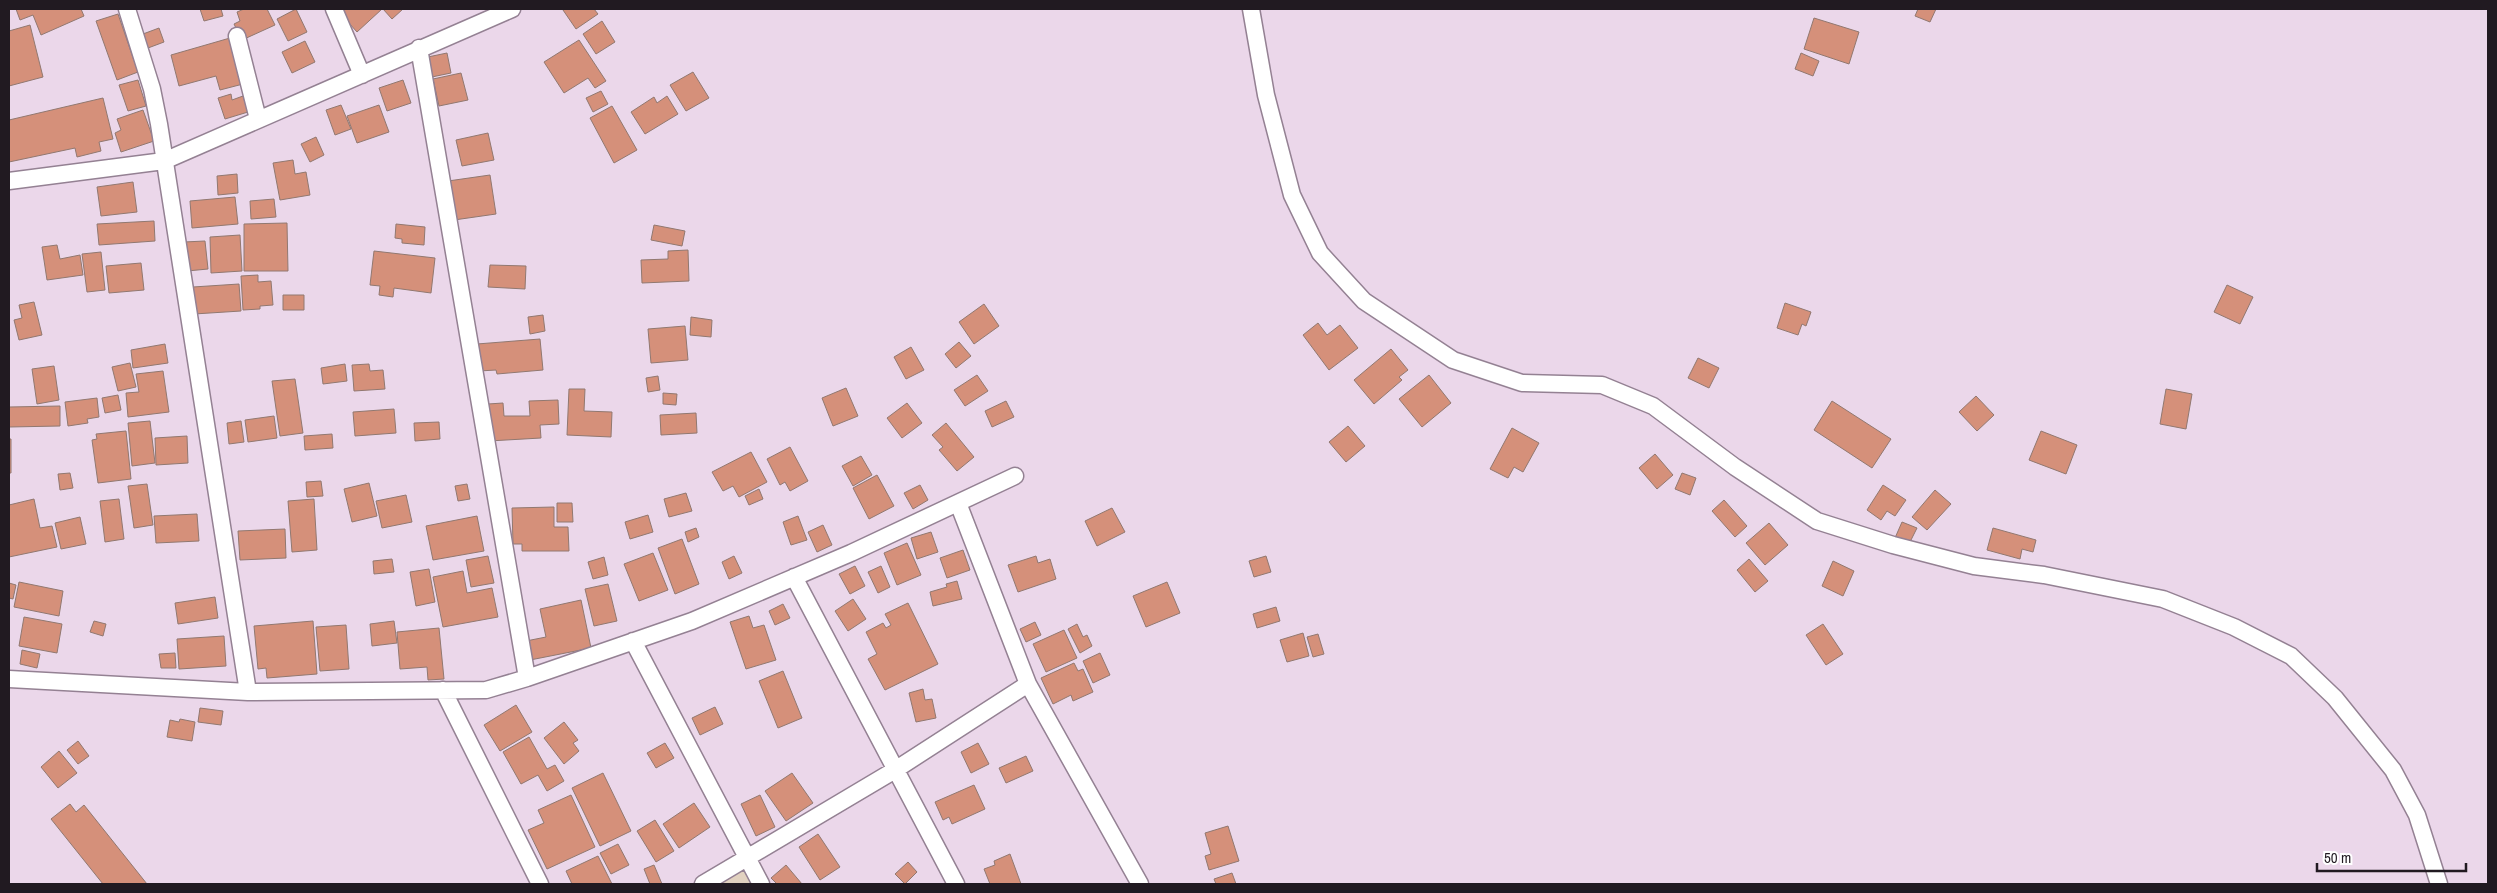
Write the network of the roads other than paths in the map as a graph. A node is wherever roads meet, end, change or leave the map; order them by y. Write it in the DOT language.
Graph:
graph roads {
  1 [pos="127,9"];
  2 [pos="334,9"];
  3 [pos="512,9"];
  4 [pos="1251,9"];
  5 [pos="237,36"];
  6 [pos="419,48"];
  7 [pos="362,75"];
  8 [pos="258,119"];
  9 [pos="164,161"];
  10 [pos="9,181"];
  11 [pos="1015,476"];
  12 [pos="958,503"];
  13 [pos="794,577"];
  14 [pos="633,641"];
  15 [pos="528,678"];
  16 [pos="9,679"];
  17 [pos="1028,684"];
  18 [pos="443,690"];
  19 [pos="248,692"];
  20 [pos="895,770"];
  21 [pos="747,858"];
  22 [pos="540,884"];
  23 [pos="703,884"];
  24 [pos="761,884"];
  25 [pos="956,884"];
  26 [pos="1140,884"];
  27 [pos="2438,884"];
  1 -- 9 [label="street"];
  2 -- 7 [label="street"];
  3 -- 6 [label="street"];
  4 -- 27 [label="street"];
  5 -- 8 [label="street"];
  6 -- 7 [label="street"];
  6 -- 15 [label="street"];
  7 -- 8 [label="street"];
  8 -- 9 [label="street"];
  9 -- 10 [label="street"];
  9 -- 19 [label="street"];
  11 -- 12 [label="street"];
  12 -- 13 [label="street"];
  12 -- 17 [label="street"];
  13 -- 14 [label="street"];
  13 -- 20 [label="street"];
  14 -- 15 [label="street"];
  14 -- 21 [label="street"];
  15 -- 18 [label="street"];
  16 -- 19 [label="street"];
  17 -- 20 [label="street"];
  17 -- 26 [label="street"];
  18 -- 19 [label="street"];
  18 -- 22 [label="street"];
  20 -- 21 [label="street"];
  20 -- 25 [label="street"];
  21 -- 23 [label="street"];
  21 -- 24 [label="street"];
}
